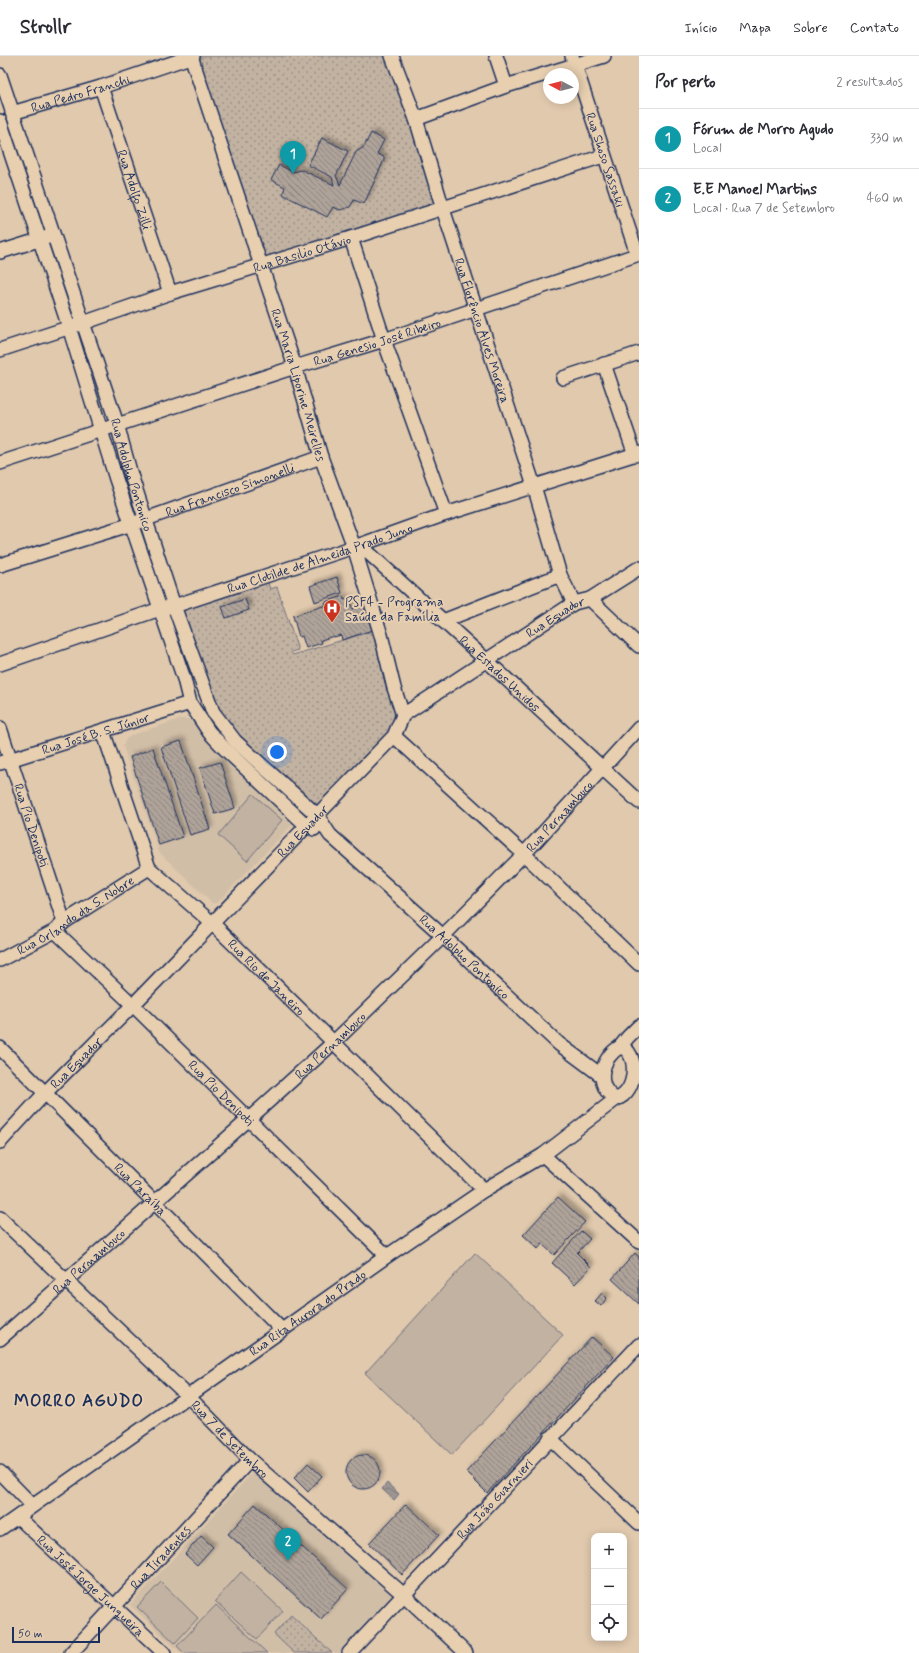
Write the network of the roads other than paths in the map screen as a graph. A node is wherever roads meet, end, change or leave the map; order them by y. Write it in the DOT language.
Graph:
graph roads {
  1 [pos="192,56"];
  2 [pos="392,56"];
  3 [pos="496,56"];
  4 [pos="604,56"];
  5 [pos="574,61"];
  6 [pos="0,75"];
  7 [pos="101,86"];
  8 [pos="506,86"];
  9 [pos="12,113"];
  10 [pos="416,119"];
  11 [pos="0,121"];
  12 [pos="603,156"];
  13 [pos="443,209"];
  14 [pos="53,235"];
  15 [pos="351,238"];
  16 [pos="40,240"];
  17 [pos="0,252"];
  18 [pos="638,254"];
  19 [pos="261,264"];
  20 [pos="170,293"];
  21 [pos="476,308"];
  22 [pos="83,323"];
  23 [pos="70,327"];
  24 [pos="384,340"];
  25 [pos="0,350"];
  26 [pos="639,352"];
  27 [pos="604,364"];
  28 [pos="295,367"];
  29 [pos="563,378"];
  30 [pos="117,424"];
  31 [pos="101,429"];
  32 [pos="637,454"];
  33 [pos="321,457"];
  34 [pos="0,463"];
  35 [pos="131,474"];
  36 [pos="116,479"];
  37 [pos="534,486"];
  38 [pos="446,514"];
  39 [pos="147,518"];
  40 [pos="132,524"];
  41 [pos="357,546"];
  42 [pos="0,565"];
  43 [pos="639,568"];
  44 [pos="560,575"];
  45 [pos="590,599"];
  46 [pos="574,603"];
  47 [pos="174,606"];
  48 [pos="160,609"];
  49 [pos="443,621"];
  50 [pos="639,646"];
  51 [pos="486,660"];
  52 [pos="0,664"];
  53 [pos="190,703"];
  54 [pos="403,715"];
  55 [pos="0,728"];
  56 [pos="639,728"];
  57 [pos="103,731"];
  58 [pos="394,736"];
  59 [pos="6,760"];
  60 [pos="603,768"];
  61 [pos="639,802"];
  62 [pos="317,815"];
  63 [pos="307,826"];
  64 [pos="330,836"];
  65 [pos="524,854"];
  66 [pos="149,868"];
  67 [pos="212,923"];
  68 [pos="59,926"];
  69 [pos="443,936"];
  70 [pos="0,960"];
  71 [pos="639,964"];
  72 [pos="133,1005"];
  73 [pos="639,1026"];
  74 [pos="334,1042"];
  75 [pos="620,1047"];
  76 [pos="0,1048"];
  77 [pos="602,1076"];
  78 [pos="46,1092"];
  79 [pos="616,1099"];
  80 [pos="249,1119"];
  81 [pos="0,1142"];
  82 [pos="543,1154"];
  83 [pos="484,1190"];
  84 [pos="156,1202"];
  85 [pos="0,1218"];
  86 [pos="639,1242"];
  87 [pos="387,1256"];
  88 [pos="67,1281"];
  89 [pos="282,1330"];
  90 [pos="0,1339"];
  91 [pos="639,1345"];
  92 [pos="188,1396"];
  93 [pos="550,1438"];
  94 [pos="250,1460"];
  95 [pos="0,1472"];
  96 [pos="32,1505"];
  97 [pos="636,1515"];
  98 [pos="18,1517"];
  99 [pos="0,1529"];
  100 [pos="404,1595"];
  101 [pos="114,1605"];
  102 [pos="71,1653"];
  103 [pos="164,1653"];
  104 [pos="349,1653"];
  105 [pos="466,1653"];
  1 -- 7 [label="street, Rua Pedro Franchi"];
  1 -- 19 [label="street, Rua Maria Liporine Meirelles"];
  2 -- 10 [label="street, Rua Florêncio Alves Moreira"];
  3 -- 8 [label="street"];
  4 -- 5 [label="street"];
  5 -- 8 [label="street"];
  5 -- 12 [label="street, Rua Shoso Sassaki"];
  6 -- 9 [label="street, Rua Adolpho Pontonico"];
  7 -- 9 [label="street, Rua Pedro Franchi"];
  7 -- 20 [label="street, Rua Adolfo Zilli"];
  8 -- 10 [label="street"];
  9 -- 14 [label="street, Rua Adolpho Pontonico"];
  10 -- 13 [label="street, Rua Florêncio Alves Moreira"];
  11 -- 16 [label="street, Rua Adolpho Pontonico"];
  12 -- 13 [label="street, Rua Basilio Otávio"];
  12 -- 18 [label="street, Rua Shoso Sassaki"];
  13 -- 15 [label="street, Rua Basilio Otávio"];
  13 -- 21 [label="street, Rua Florêncio Alves Moreira"];
  14 -- 16 [label="street"];
  14 -- 22 [label="street, Rua Adolpho Pontonico"];
  15 -- 19 [label="street, Rua Basilio Otávio"];
  15 -- 24 [label="street"];
  16 -- 17 [label="street"];
  16 -- 23 [label="street, Rua Adolpho Pontonico"];
  18 -- 21 [label="street, Rua Genesio José Ribeiro"];
  19 -- 20 [label="street, Rua Basilio Otávio"];
  19 -- 28 [label="street, Rua Maria Liporine Meirelles"];
  20 -- 22 [label="street, Rua Basilio Otávio"];
  21 -- 24 [label="street, Rua Genesio José Ribeiro"];
  21 -- 37 [label="street, Rua Florêncio Alves Moreira"];
  22 -- 23 [label="street, Rua Basilio Otávio"];
  22 -- 30 [label="street, Rua Adolpho Pontonico"];
  23 -- 25 [label="street, Rua Basilio Otávio"];
  23 -- 31 [label="street, Rua Adolpho Pontonico"];
  24 -- 28 [label="street, Rua Genesio José Ribeiro"];
  24 -- 38 [label="street"];
  26 -- 27 [label="street"];
  27 -- 29 [label="street"];
  27 -- 32 [label="street"];
  28 -- 30 [label="street, Rua Genesio José Ribeiro"];
  28 -- 33 [label="street, Rua Maria Liporine Meirelles"];
  30 -- 31 [label="street, Rua Genesio José Ribeiro"];
  30 -- 35 [label="street, Rua Adolpho Pontonico"];
  31 -- 34 [label="street, Rua Genesio José Ribeiro"];
  31 -- 36 [label="street, Rua Adolpho Pontonico"];
  32 -- 37 [label="street, Rua Clotilde de Almeida Prado Juno"];
  33 -- 39 [label="street, Rua Francisco Simonelli"];
  33 -- 41 [label="street, Rua Maria Liporine Meirelles"];
  35 -- 36 [label="street"];
  35 -- 39 [label="street, Rua Adolpho Pontonico"];
  36 -- 40 [label="street, Rua Adolpho Pontonico"];
  37 -- 38 [label="street, Rua Clotilde de Almeida Prado Juno"];
  37 -- 44 [label="street, Rua Florêncio Alves Moreira"];
  38 -- 41 [label="street, Rua Clotilde de Almeida Prado Juno"];
  39 -- 40 [label="street, Rua Francisco Simonelli"];
  39 -- 47 [label="street, Rua Adolpho Pontonico"];
  40 -- 42 [label="street, Rua Francisco Simonelli"];
  40 -- 48 [label="street, Rua Adolpho Pontonico"];
  41 -- 47 [label="street, Rua Clotilde de Almeida Prado Juno"];
  41 -- 49 [label="street, Rua Estados Unidos"];
  41 -- 54 [label="street, Rua Maria Liporine Meirelles"];
  43 -- 45 [label="street, Rua Equador"];
  44 -- 46 [label="street, Rua Florêncio Alves Moreira"];
  44 -- 49 [label="street"];
  45 -- 46 [label="street, Rua Equador"];
  45 -- 50 [label="street"];
  46 -- 51 [label="street, Rua Equador"];
  47 -- 48 [label="street, Rua Clotilde de Almeida Prado Juno"];
  47 -- 62 [label="street, Rua Adolpho Pontonico"];
  48 -- 52 [label="street, Rua Clotilde de Almeida Prado Juno"];
  48 -- 53 [label="street, Rua Adolpho Pontonico"];
  49 -- 51 [label="street, Rua Estados Unidos"];
  51 -- 54 [label="street, Rua Equador"];
  51 -- 60 [label="street, Rua Estados Unidos"];
  53 -- 57 [label="street, Rua José B. S. Júnior"];
  53 -- 63 [label="street, Rua Adolpho Pontonico"];
  54 -- 58 [label="street, Rua Equador"];
  55 -- 59 [label="street, Rua Pio Denipoti"];
  56 -- 60 [label="street, Rua Pernambuco"];
  57 -- 59 [label="street, Rua José B. S. Júnior"];
  57 -- 66 [label="street"];
  58 -- 62 [label="street, Rua Equador"];
  58 -- 65 [label="street"];
  59 -- 68 [label="street, Rua Pio Denipoti"];
  60 -- 61 [label="street, Rua Estados Unidos"];
  60 -- 65 [label="street, Rua Pernambuco"];
  62 -- 63 [label="street, Rua Equador"];
  62 -- 64 [label="street, Rua Adolpho Pontonico"];
  63 -- 64 [label="street, Rua Adolpho Pontonico"];
  63 -- 67 [label="street, Rua Equador"];
  64 -- 69 [label="street, Rua Adolpho Pontonico"];
  65 -- 69 [label="street, Rua Pernambuco"];
  65 -- 71 [label="street"];
  66 -- 67 [label="street, Rua Rio de Janeiro"];
  66 -- 68 [label="street, Rua Orlando da S. Nobre"];
  67 -- 72 [label="street, Rua Equador"];
  67 -- 74 [label="street, Rua Rio de Janeiro"];
  68 -- 70 [label="street, Rua Orlando da S. Nobre"];
  68 -- 72 [label="street, Rua Pio Denipoti"];
  69 -- 74 [label="street, Rua Pernambuco"];
  69 -- 77 [label="street, Rua Adolpho Pontonico"];
  72 -- 78 [label="street, Rua Equador"];
  72 -- 80 [label="street, Rua Pio Denipoti"];
  73 -- 75 [label="street"];
  74 -- 80 [label="street, Rua Pernambuco"];
  74 -- 83 [label="street, Rua Rio de Janeiro"];
  75 -- 77 [label="street"];
  75 -- 79 [label="street"];
  76 -- 78 [label="street, Rua Paraíba"];
  77 -- 79 [label="street"];
  78 -- 81 [label="street, Rua Equador"];
  78 -- 84 [label="street, Rua Paraíba"];
  79 -- 82 [label="street, Rua Rita Aurora do Prado"];
  80 -- 84 [label="street, Rua Pernambuco"];
  80 -- 87 [label="street, Rua Pio Denipoti"];
  82 -- 83 [label="street, Rua Rita Aurora do Prado"];
  82 -- 86 [label="street"];
  83 -- 87 [label="street, Rua Rita Aurora do Prado"];
  84 -- 88 [label="street, Rua Pernambuco"];
  84 -- 89 [label="street, Rua Paraíba"];
  85 -- 88 [label="street, Rua 7 de Setembro"];
  87 -- 89 [label="street, Rua Rita Aurora do Prado"];
  88 -- 90 [label="street, Rua Pernambuco"];
  88 -- 92 [label="street, Rua 7 de Setembro"];
  89 -- 92 [label="street, Rua Rita Aurora do Prado"];
  91 -- 93 [label="street, Rua João Guarnieri"];
  92 -- 94 [label="street, Rua 7 de Setembro"];
  92 -- 96 [label="street, Rua Rita Aurora do Prado"];
  93 -- 97 [label="street"];
  93 -- 100 [label="street, Rua João Guarnieri"];
  94 -- 100 [label="street, Rua 7 de Setembro"];
  94 -- 101 [label="street, Rua Tiradentes"];
  95 -- 96 [label="street"];
  96 -- 98 [label="street, Rua Rita Aurora do Prado"];
  98 -- 99 [label="street, Rua Rita Aurora do Prado"];
  98 -- 101 [label="street, Rua José Jorge Junqueira"];
  100 -- 104 [label="street, Rua João Guarnieri"];
  100 -- 105 [label="street, Rua 7 de Setembro"];
  101 -- 102 [label="street, Rua Tiradentes"];
  101 -- 103 [label="street, Rua José Jorge Junqueira"];
}
